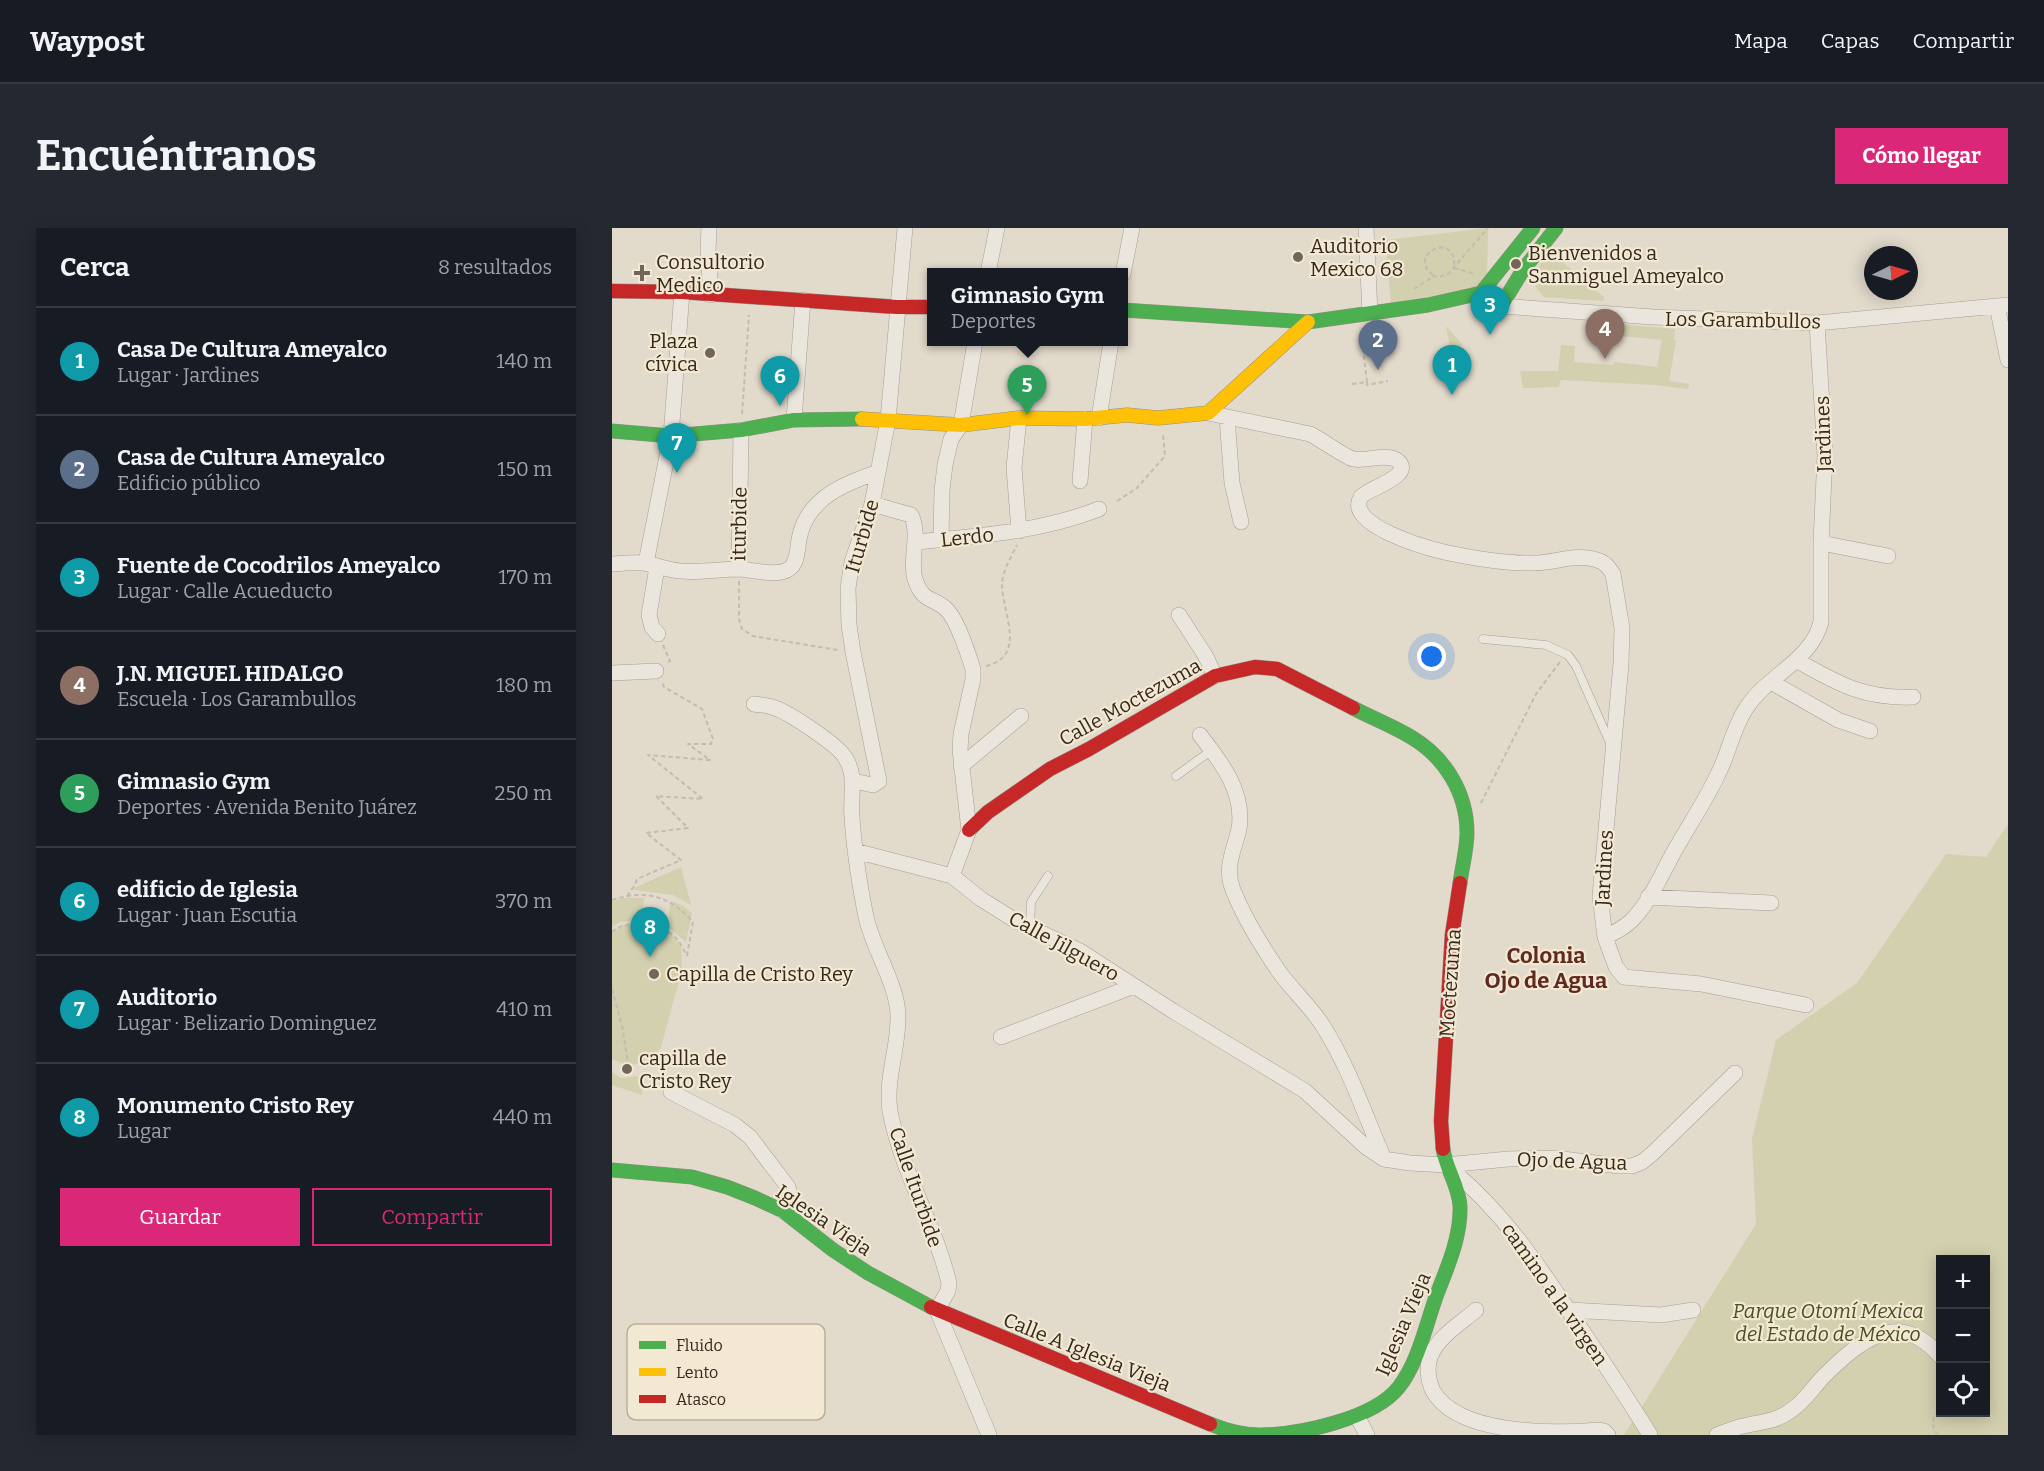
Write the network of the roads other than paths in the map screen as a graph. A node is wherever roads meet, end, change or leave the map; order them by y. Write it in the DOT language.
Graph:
graph roads {
  1 [pos="709,228"];
  2 [pos="905,228"];
  3 [pos="997,228"];
  4 [pos="1132,228"];
  5 [pos="1366,228"];
  6 [pos="1533,228"];
  7 [pos="1556,228"];
  8 [pos="989,268"];
  9 [pos="1124,268"];
  10 [pos="612,291"];
  11 [pos="682,292"];
  12 [pos="1480,293"];
  13 [pos="711,295"];
  14 [pos="803,300"];
  15 [pos="2003,305"];
  16 [pos="1501,306"];
  17 [pos="897,307"];
  18 [pos="927,307"];
  19 [pos="1128,310"];
  20 [pos="1370,313"];
  21 [pos="1308,322"];
  22 [pos="1817,323"];
  23 [pos="974,346"];
  24 [pos="1110,346"];
  25 [pos="2008,360"];
  26 [pos="1208,413"];
  27 [pos="1227,417"];
  28 [pos="1019,418"];
  29 [pos="1092,418"];
  30 [pos="794,420"];
  31 [pos="888,420"];
  32 [pos="961,425"];
  33 [pos="741,430"];
  34 [pos="612,431"];
  35 [pos="671,436"];
  36 [pos="878,472"];
  37 [pos="1080,481"];
  38 [pos="872,504"];
  39 [pos="1099,509"];
  40 [pos="1241,522"];
  41 [pos="1019,531"];
  42 [pos="941,540"];
  43 [pos="915,542"];
  44 [pos="1821,543"];
  45 [pos="1888,556"];
  46 [pos="612,564"];
  47 [pos="651,565"];
  48 [pos="738,569"];
  49 [pos="1179,615"];
  50 [pos="658,634"];
  51 [pos="1483,639"];
  52 [pos="1796,660"];
  53 [pos="656,671"];
  54 [pos="612,673"];
  55 [pos="1215,676"];
  56 [pos="1771,682"];
  57 [pos="1913,697"];
  58 [pos="754,704"];
  59 [pos="1021,716"];
  60 [pos="1870,731"];
  61 [pos="1200,735"];
  62 [pos="1212,750"];
  63 [pos="1613,750"];
  64 [pos="961,766"];
  65 [pos="1176,776"];
  66 [pos="853,781"];
  67 [pos="1463,801"];
  68 [pos="969,830"];
  69 [pos="855,851"];
  70 [pos="952,876"];
  71 [pos="1048,876"];
  72 [pos="1648,897"];
  73 [pos="1771,903"];
  74 [pos="1030,928"];
  75 [pos="1605,937"];
  76 [pos="1134,986"];
  77 [pos="1806,1005"];
  78 [pos="1001,1037"];
  79 [pos="1735,1073"];
  80 [pos="671,1092"];
  81 [pos="1384,1159"];
  82 [pos="1446,1165"];
  83 [pos="612,1170"];
  84 [pos="783,1211"];
  85 [pos="937,1310"];
  86 [pos="1476,1310"];
  87 [pos="1569,1310"];
  88 [pos="1693,1310"];
  89 [pos="1936,1351"];
  90 [pos="1357,1416"];
  91 [pos="1223,1429"];
  92 [pos="1577,1433"];
  93 [pos="989,1435"];
  94 [pos="1368,1435"];
  95 [pos="1608,1435"];
  96 [pos="1650,1435"];
  97 [pos="1717,1435"];
  1 -- 13 [label="street"];
  2 -- 17 [label="street, Iturbide"];
  3 -- 8 [label="street"];
  4 -- 9 [label="street"];
  5 -- 20 [label="street"];
  6 -- 12 [label="street"];
  7 -- 16 [label="street"];
  10 -- 11 [label="street"];
  11 -- 13 [label="street"];
  11 -- 35 [label="street"];
  12 -- 16 [label="street, Los Garambullos"];
  12 -- 20 [label="street"];
  13 -- 14 [label="street"];
  14 -- 17 [label="street"];
  14 -- 30 [label="street"];
  15 -- 22 [label="street, Los Garambullos"];
  15 -- 25 [label="street"];
  16 -- 22 [label="street, Los Garambullos"];
  17 -- 18 [label="street"];
  17 -- 31 [label="street, Iturbide"];
  19 -- 21 [label="street"];
  20 -- 21 [label="street"];
  21 -- 26 [label="street"];
  22 -- 44 [label="street, Jardines"];
  23 -- 32 [label="street"];
  24 -- 29 [label="street"];
  26 -- 27 [label="street"];
  26 -- 29 [label="street"];
  27 -- 40 [label="street"];
  27 -- 63 [label="street, Jardines"];
  28 -- 29 [label="street"];
  28 -- 32 [label="street"];
  28 -- 41 [label="street"];
  29 -- 37 [label="street"];
  30 -- 31 [label="street"];
  30 -- 33 [label="street"];
  31 -- 32 [label="street"];
  31 -- 36 [label="street, Iturbide"];
  32 -- 42 [label="street"];
  33 -- 35 [label="street"];
  33 -- 48 [label="street, iturbide"];
  34 -- 35 [label="street"];
  35 -- 47 [label="street"];
  36 -- 38 [label="street, Iturbide"];
  36 -- 48 [label="street"];
  38 -- 43 [label="street"];
  38 -- 66 [label="street, Iturbide"];
  39 -- 41 [label="street, Lerdo"];
  41 -- 42 [label="street, Lerdo"];
  42 -- 43 [label="street, Lerdo"];
  43 -- 64 [label="street"];
  44 -- 45 [label="street"];
  44 -- 52 [label="street, Jardines"];
  46 -- 47 [label="street"];
  47 -- 48 [label="street"];
  47 -- 50 [label="street"];
  49 -- 55 [label="street"];
  51 -- 63 [label="lane"];
  52 -- 56 [label="street, Jardines"];
  52 -- 57 [label="street"];
  53 -- 54 [label="street"];
  55 -- 67 [label="street, Calle Moctezuma"];
  55 -- 68 [label="street, Calle Moctezuma"];
  56 -- 60 [label="street"];
  56 -- 72 [label="street, Jardines"];
  58 -- 66 [label="street"];
  59 -- 64 [label="street"];
  61 -- 62 [label="street"];
  62 -- 65 [label="lane"];
  62 -- 81 [label="street"];
  63 -- 75 [label="street, Jardines"];
  64 -- 68 [label="street"];
  66 -- 69 [label="street"];
  67 -- 82 [label="street, Moctezuma"];
  68 -- 70 [label="street"];
  69 -- 70 [label="street"];
  69 -- 85 [label="street, Calle Iturbide"];
  70 -- 74 [label="street, Calle Jilguero"];
  71 -- 74 [label="lane"];
  72 -- 73 [label="street"];
  72 -- 75 [label="street, Jardines"];
  74 -- 76 [label="street, Calle Jilguero"];
  75 -- 77 [label="street"];
  76 -- 78 [label="street"];
  76 -- 81 [label="street, Calle Jilguero"];
  79 -- 82 [label="street, Ojo de Agua"];
  80 -- 84 [label="street"];
  81 -- 82 [label="street, Calle Jilguero"];
  82 -- 87 [label="street, camino a la virgen"];
  82 -- 90 [label="street, Iglesia Vieja"];
  83 -- 84 [label="street, Iglesia Vieja"];
  84 -- 85 [label="street, Iglesia Vieja"];
  85 -- 91 [label="street, Calle A Iglesia Vieja"];
  85 -- 93 [label="street"];
  86 -- 92 [label="street"];
  87 -- 88 [label="street"];
  87 -- 96 [label="street, camino a la virgen"];
  89 -- 97 [label="street"];
  90 -- 91 [label="street, Iglesia Vieja"];
  90 -- 94 [label="street"];
  92 -- 95 [label="street"];
}
